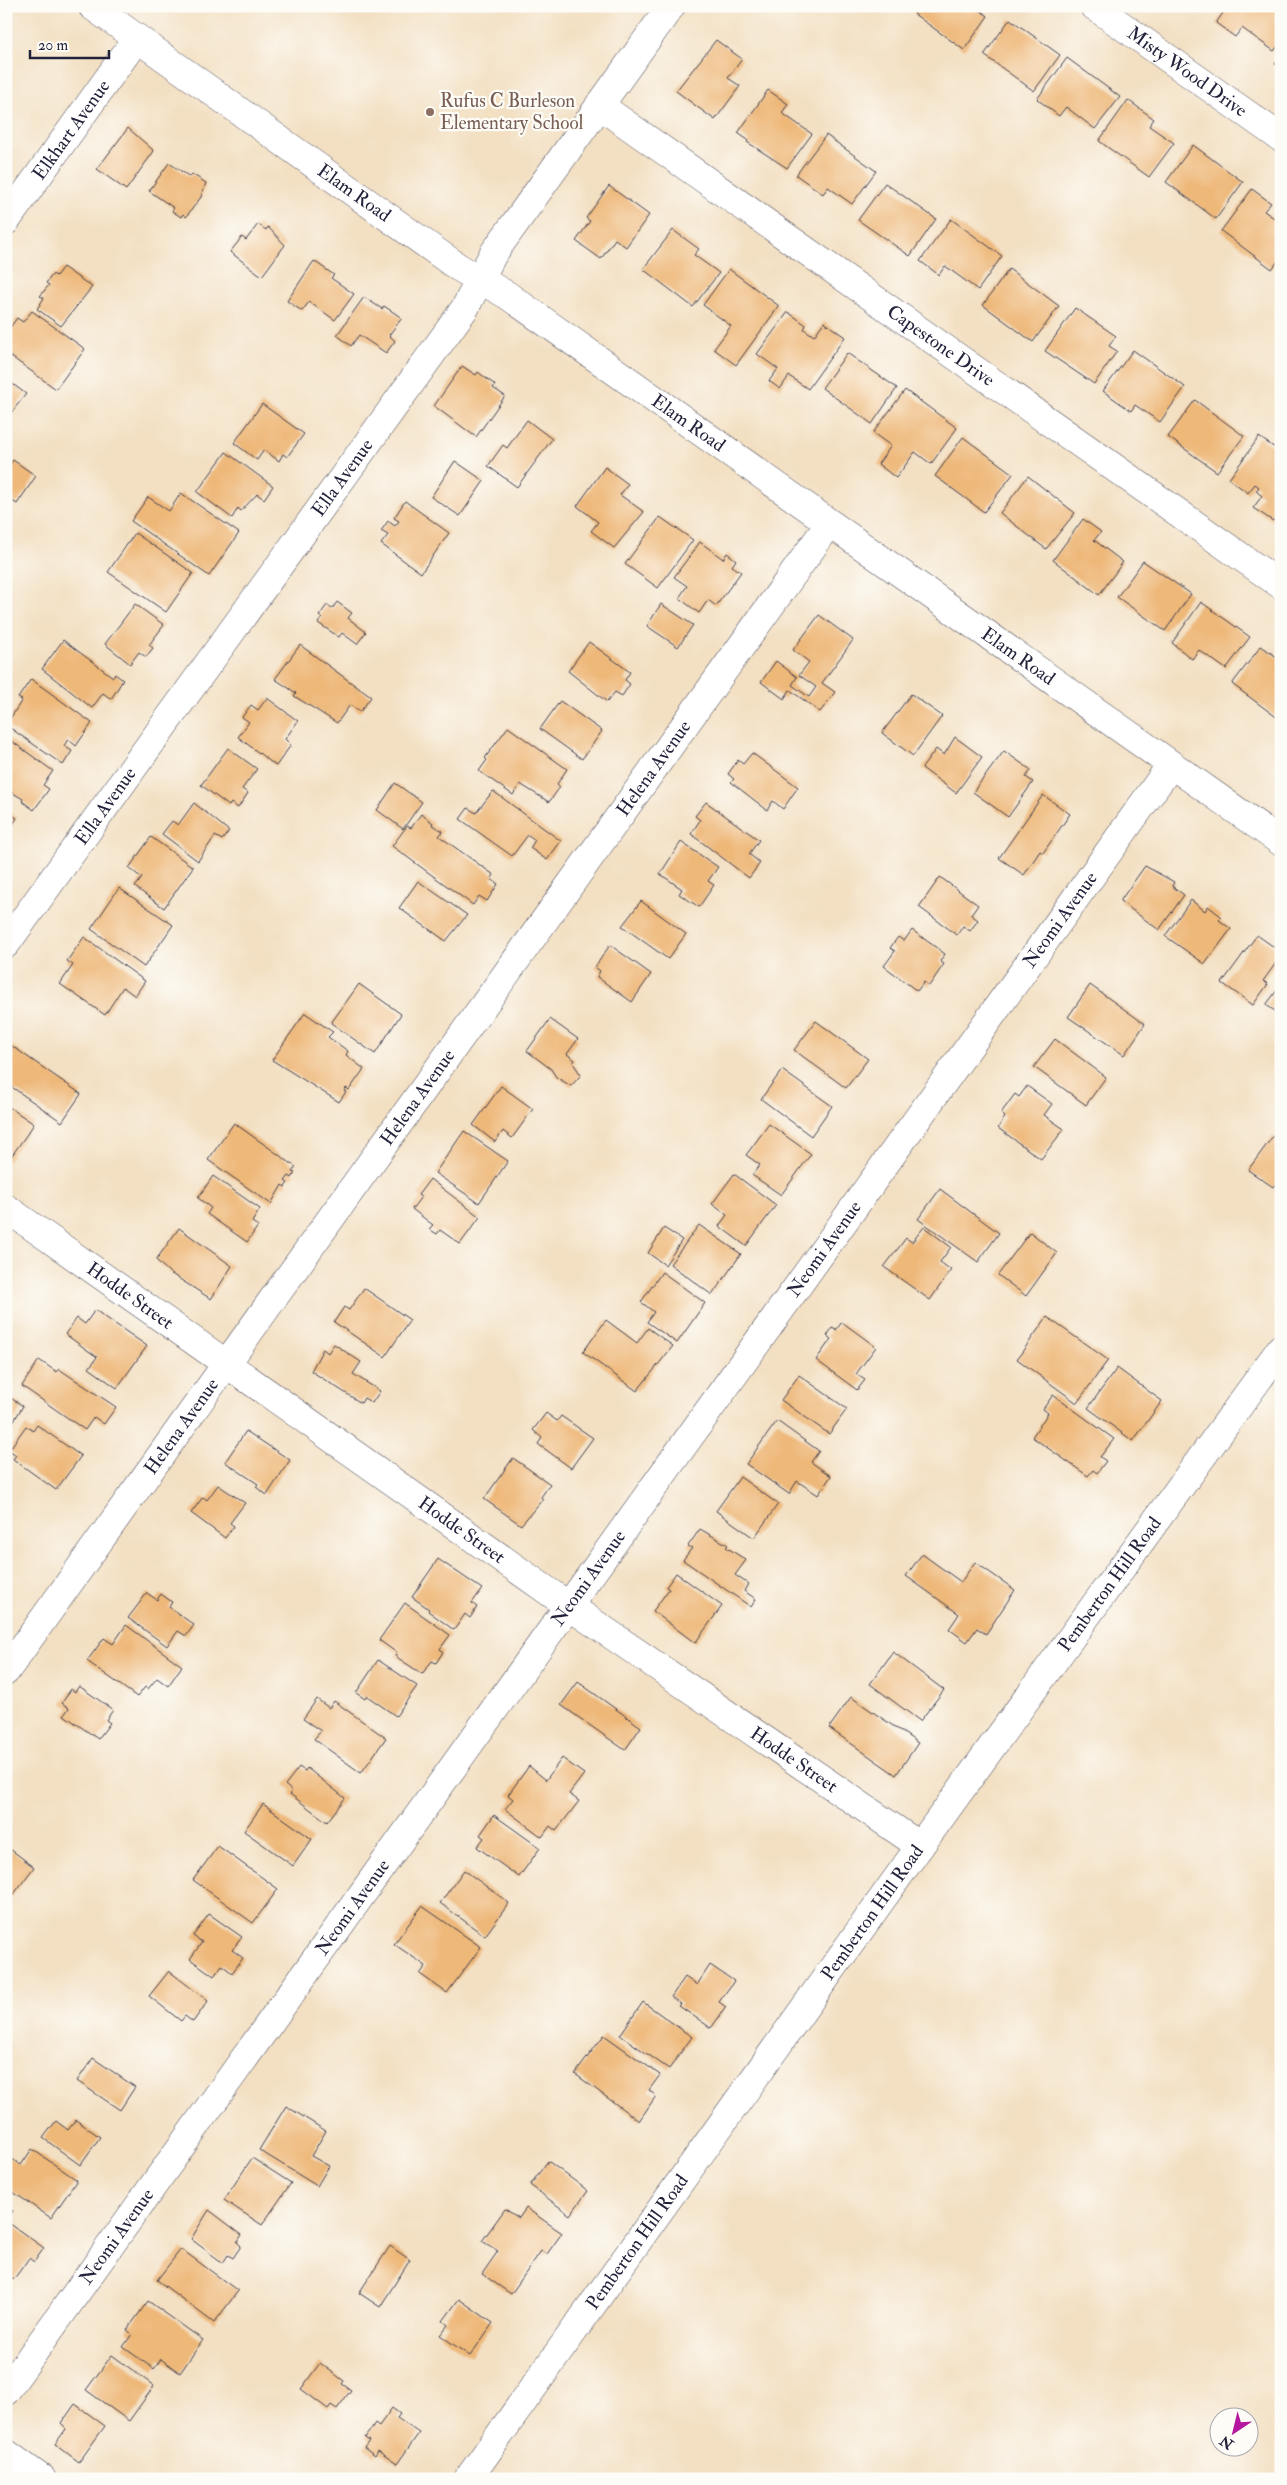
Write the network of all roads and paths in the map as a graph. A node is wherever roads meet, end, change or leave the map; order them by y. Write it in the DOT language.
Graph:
graph roads {
  1 [pos="92,6"];
  2 [pos="671,6"];
  3 [pos="1094,6"];
  4 [pos="137,38"];
  5 [pos="599,105"];
  6 [pos="1281,138"];
  7 [pos="6,221"];
  8 [pos="481,279"];
  9 [pos="828,524"];
  10 [pos="1281,586"];
  11 [pos="1171,765"];
  12 [pos="1281,842"];
  13 [pos="6,944"];
  14 [pos="6,1208"];
  15 [pos="1281,1348"];
  16 [pos="226,1362"];
  17 [pos="569,1606"];
  18 [pos="6,1672"];
  19 [pos="920,1846"];
  20 [pos="6,2391"];
  21 [pos="6,2453"];
  22 [pos="42,2479"];
  23 [pos="468,2479"];
  1 -- 4 [label="street, Elam Road"];
  2 -- 5 [label="street, Ella Avenue"];
  3 -- 6 [label="street, Misty Wood Drive"];
  4 -- 7 [label="street, Elkhart Avenue"];
  4 -- 8 [label="street, Elam Road"];
  5 -- 8 [label="street, Ella Avenue"];
  5 -- 10 [label="street, Capestone Drive"];
  8 -- 9 [label="street, Elam Road"];
  8 -- 13 [label="street, Ella Avenue"];
  9 -- 11 [label="street, Elam Road"];
  9 -- 16 [label="street, Helena Avenue"];
  11 -- 12 [label="street, Elam Road"];
  11 -- 17 [label="street, Neomi Avenue"];
  14 -- 16 [label="street, Hodde Street"];
  15 -- 19 [label="street, Pemberton Hill Road"];
  16 -- 17 [label="street, Hodde Street"];
  16 -- 18 [label="street, Helena Avenue"];
  17 -- 19 [label="street, Hodde Street"];
  17 -- 20 [label="street, Neomi Avenue"];
  19 -- 23 [label="street, Pemberton Hill Road"];
  21 -- 22 [label="street"];
}
